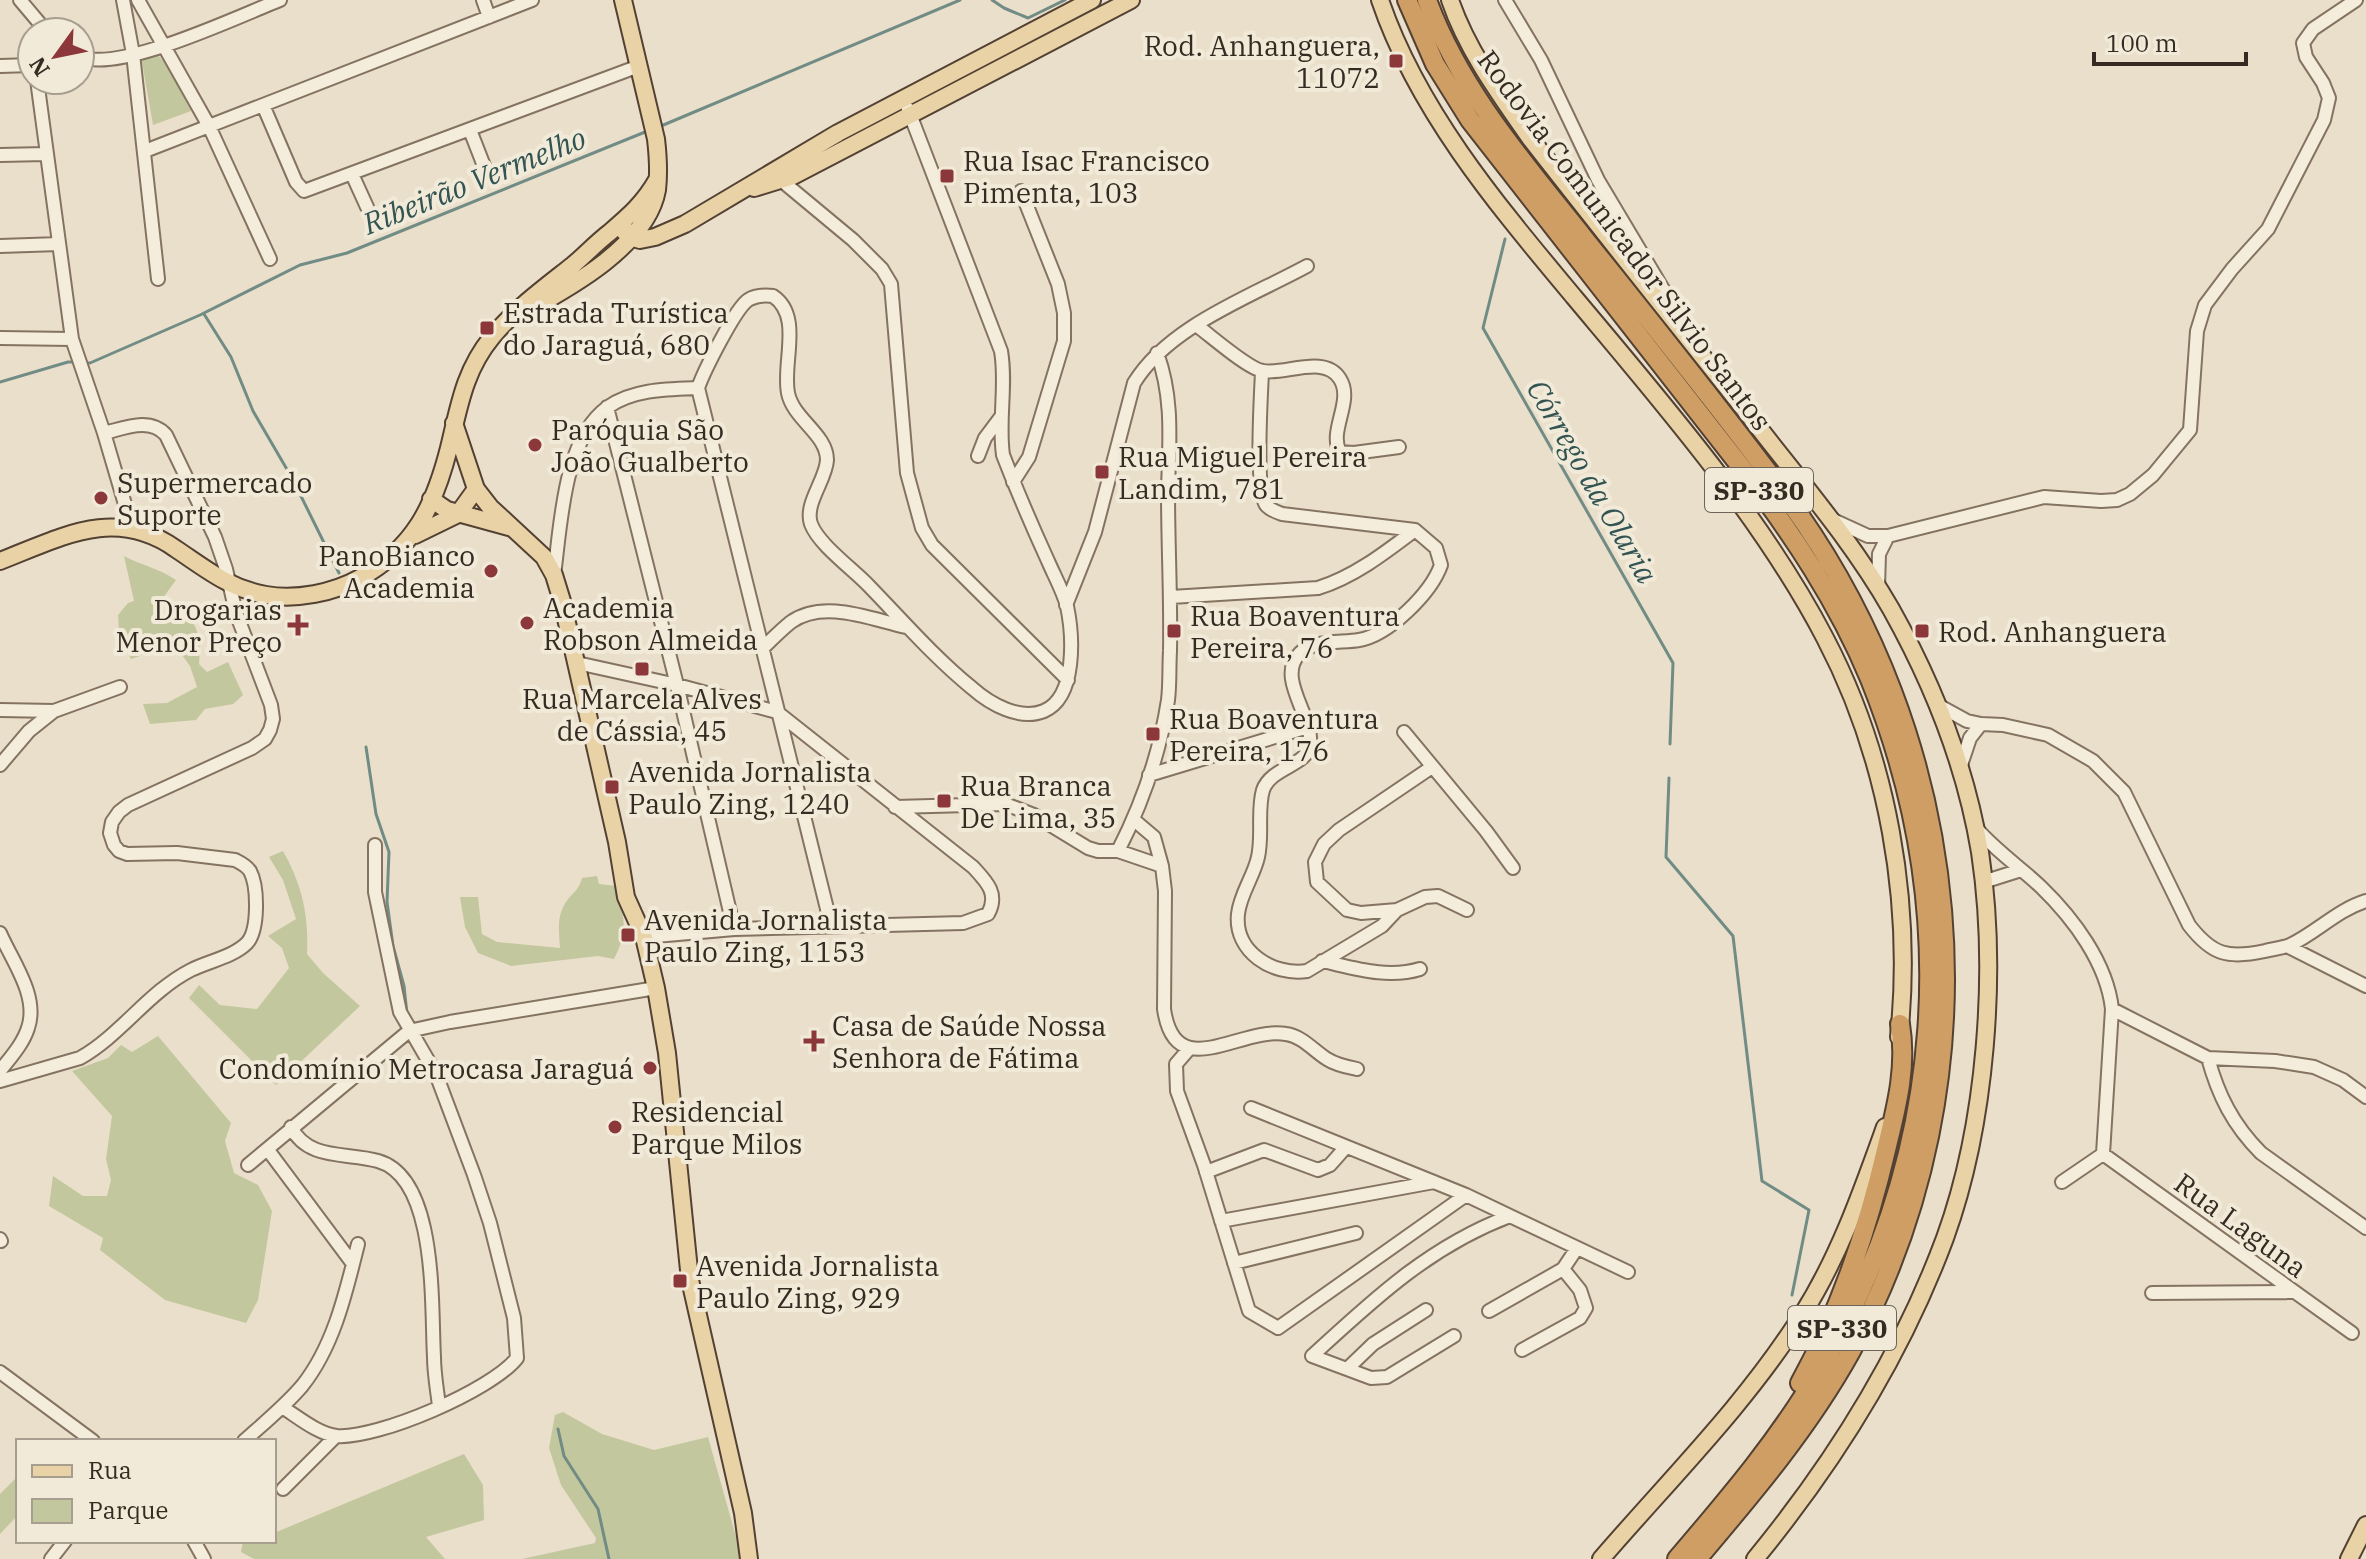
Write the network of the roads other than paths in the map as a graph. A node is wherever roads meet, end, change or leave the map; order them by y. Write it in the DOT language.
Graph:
graph roads {
  1 [pos="20,0"];
  2 [pos="29,0"];
  3 [pos="123,0"];
  4 [pos="138,0"];
  5 [pos="280,0"];
  6 [pos="483,0"];
  7 [pos="532,0"];
  8 [pos="623,0"];
  9 [pos="1092,0"];
  10 [pos="1131,0"];
  11 [pos="1380,0"];
  12 [pos="1407,0"];
  13 [pos="1427,0"];
  14 [pos="1450,0"];
  15 [pos="1505,0"];
  16 [pos="2356,0"];
  17 [pos="507,4"];
  18 [pos="31,14"];
  19 [pos="489,17"];
  20 [pos="164,46"];
  21 [pos="133,54"];
  22 [pos="96,59"];
  23 [pos="639,66"];
  24 [pos="39,96"];
  25 [pos="902,99"];
  26 [pos="263,105"];
  27 [pos="911,116"];
  28 [pos="209,126"];
  29 [pos="470,130"];
  30 [pos="145,151"];
  31 [pos="45,154"];
  32 [pos="0,155"];
  33 [pos="484,166"];
  34 [pos="352,174"];
  35 [pos="776,176"];
  36 [pos="1021,191"];
  37 [pos="367,207"];
  38 [pos="632,224"];
  39 [pos="685,224"];
  40 [pos="647,240"];
  41 [pos="59,244"];
  42 [pos="0,246"];
  43 [pos="270,259"];
  44 [pos="1307,266"];
  45 [pos="596,269"];
  46 [pos="158,279"];
  47 [pos="504,323"];
  48 [pos="1196,325"];
  49 [pos="0,338"];
  50 [pos="73,343"];
  51 [pos="1699,352"];
  52 [pos="1157,353"];
  53 [pos="1262,372"];
  54 [pos="698,388"];
  55 [pos="607,407"];
  56 [pos="1001,418"];
  57 [pos="104,433"];
  58 [pos="1399,447"];
  59 [pos="456,453"];
  60 [pos="978,456"];
  61 [pos="1013,482"];
  62 [pos="476,489"];
  63 [pos="431,499"];
  64 [pos="458,514"];
  65 [pos="1831,519"];
  66 [pos="511,527"];
  67 [pos="132,528"];
  68 [pos="1415,530"];
  69 [pos="414,535"];
  70 [pos="1888,536"];
  71 [pos="0,561"];
  72 [pos="554,575"];
  73 [pos="230,586"];
  74 [pos="1879,588"];
  75 [pos="1171,597"];
  76 [pos="1066,605"];
  77 [pos="906,627"];
  78 [pos="763,648"];
  79 [pos="577,663"];
  80 [pos="1068,680"];
  81 [pos="677,685"];
  82 [pos="120,687"];
  83 [pos="1936,704"];
  84 [pos="0,710"];
  85 [pos="54,711"];
  86 [pos="777,712"];
  87 [pos="1981,724"];
  88 [pos="1308,727"];
  89 [pos="1404,732"];
  90 [pos="0,765"];
  91 [pos="1432,767"];
  92 [pos="1960,770"];
  93 [pos="1149,775"];
  94 [pos="895,807"];
  95 [pos="1134,820"];
  96 [pos="1974,826"];
  97 [pos="375,845"];
  98 [pos="1118,851"];
  99 [pos="1162,866"];
  100 [pos="1513,868"];
  101 [pos="2021,870"];
  102 [pos="1983,882"];
  103 [pos="2366,901"];
  104 [pos="1397,910"];
  105 [pos="1467,910"];
  106 [pos="831,925"];
  107 [pos="734,929"];
  108 [pos="0,933"];
  109 [pos="644,937"];
  110 [pos="2287,946"];
  111 [pos="1322,961"];
  112 [pos="1420,969"];
  113 [pos="2366,986"];
  114 [pos="656,988"];
  115 [pos="2112,1009"];
  116 [pos="1900,1024"];
  117 [pos="409,1031"];
  118 [pos="1189,1049"];
  119 [pos="2208,1058"];
  120 [pos="1357,1069"];
  121 [pos="0,1071"];
  122 [pos="0,1081"];
  123 [pos="2366,1097"];
  124 [pos="1251,1108"];
  125 [pos="291,1127"];
  126 [pos="1346,1147"];
  127 [pos="268,1150"];
  128 [pos="2103,1154"];
  129 [pos="248,1165"];
  130 [pos="1206,1172"];
  131 [pos="1434,1182"];
  132 [pos="2062,1182"];
  133 [pos="1466,1195"];
  134 [pos="1510,1216"];
  135 [pos="1221,1221"];
  136 [pos="2366,1228"];
  137 [pos="1356,1233"];
  138 [pos="358,1244"];
  139 [pos="1577,1248"];
  140 [pos="1234,1263"];
  141 [pos="353,1264"];
  142 [pos="1563,1269"];
  143 [pos="1628,1272"];
  144 [pos="2268,1273"];
  145 [pos="2260,1292"];
  146 [pos="2292,1292"];
  147 [pos="2152,1293"];
  148 [pos="1426,1310"];
  149 [pos="1489,1311"];
  150 [pos="2352,1333"];
  151 [pos="1454,1336"];
  152 [pos="1522,1350"];
  153 [pos="1347,1369"];
  154 [pos="0,1372"];
  155 [pos="439,1406"];
  156 [pos="282,1407"];
  157 [pos="1781,1430"];
  158 [pos="336,1436"];
  159 [pos="90,1439"];
  160 [pos="246,1439"];
  161 [pos="283,1489"];
  162 [pos="2366,1525"];
  163 [pos="63,1543"];
  164 [pos="51,1559"];
  165 [pos="749,1559"];
  166 [pos="1601,1559"];
  167 [pos="1677,1559"];
  168 [pos="1697,1559"];
  169 [pos="1755,1559"];
  170 [pos="2350,1559"];
  1 -- 18 [label="street"];
  2 -- 18 [label="street"];
  3 -- 21 [label="street"];
  4 -- 20 [label="street"];
  5 -- 20 [label="street"];
  6 -- 19 [label="street"];
  7 -- 17 [label="street"];
  8 -- 23 [label="main road"];
  9 -- 25 [label="main road"];
  10 -- 27 [label="main road"];
  11 -- 116 [label="main road"];
  12 -- 157 [label="highway, Rodovia Comunicador Silvio Santos / SP-330"];
  13 -- 168 [label="highway, Rodovia Comunicador Silvio Santos / SP-330"];
  14 -- 51 [label="main road"];
  15 -- 51 [label="street"];
  16 -- 70 [label="street"];
  17 -- 19 [label="street"];
  19 -- 26 [label="street"];
  20 -- 21 [label="street"];
  20 -- 28 [label="street"];
  21 -- 22 [label="street"];
  21 -- 30 [label="street"];
  23 -- 29 [label="street"];
  23 -- 38 [label="main road"];
  24 -- 31 [label="street"];
  25 -- 27 [label="street"];
  25 -- 35 [label="main road"];
  26 -- 28 [label="street"];
  26 -- 34 [label="street"];
  27 -- 35 [label="main road"];
  27 -- 56 [label="street"];
  28 -- 30 [label="street"];
  28 -- 43 [label="street"];
  29 -- 33 [label="street"];
  29 -- 34 [label="street"];
  30 -- 46 [label="street"];
  31 -- 32 [label="street"];
  31 -- 41 [label="street"];
  34 -- 37 [label="street"];
  35 -- 39 [label="main road"];
  35 -- 80 [label="street"];
  36 -- 61 [label="street"];
  38 -- 39 [label="main road"];
  38 -- 40 [label="main road"];
  38 -- 45 [label="main road"];
  38 -- 47 [label="main road"];
  39 -- 40 [label="main road"];
  40 -- 45 [label="main road"];
  41 -- 42 [label="street"];
  41 -- 50 [label="street"];
  44 -- 48 [label="street"];
  45 -- 47 [label="main road"];
  47 -- 59 [label="main road"];
  48 -- 52 [label="street"];
  48 -- 53 [label="street"];
  49 -- 50 [label="street"];
  50 -- 57 [label="street"];
  51 -- 65 [label="main road"];
  52 -- 75 [label="street"];
  52 -- 76 [label="street"];
  53 -- 58 [label="street"];
  53 -- 68 [label="street"];
  54 -- 55 [label="street"];
  54 -- 77 [label="street"];
  54 -- 78 [label="street"];
  55 -- 72 [label="street"];
  55 -- 81 [label="street"];
  56 -- 60 [label="street"];
  56 -- 61 [label="street"];
  57 -- 67 [label="street"];
  57 -- 73 [label="street"];
  59 -- 62 [label="main road"];
  59 -- 63 [label="main road"];
  61 -- 76 [label="street"];
  62 -- 64 [label="main road"];
  62 -- 66 [label="main road"];
  63 -- 64 [label="main road"];
  63 -- 69 [label="main road"];
  64 -- 66 [label="main road"];
  64 -- 69 [label="main road"];
  65 -- 70 [label="street"];
  65 -- 74 [label="main road"];
  66 -- 72 [label="main road"];
  67 -- 71 [label="main road"];
  67 -- 73 [label="main road"];
  68 -- 75 [label="street"];
  68 -- 88 [label="street"];
  69 -- 73 [label="main road"];
  70 -- 74 [label="street"];
  72 -- 79 [label="main road"];
  73 -- 122 [label="street"];
  74 -- 83 [label="main road"];
  75 -- 93 [label="street"];
  76 -- 80 [label="street"];
  77 -- 78 [label="street"];
  77 -- 80 [label="street"];
  78 -- 86 [label="street"];
  79 -- 81 [label="street"];
  79 -- 109 [label="main road"];
  81 -- 86 [label="street"];
  81 -- 107 [label="street"];
  82 -- 85 [label="street"];
  83 -- 87 [label="street"];
  83 -- 92 [label="main road"];
  84 -- 85 [label="street"];
  85 -- 90 [label="street"];
  86 -- 94 [label="street"];
  86 -- 106 [label="street"];
  87 -- 92 [label="street"];
  87 -- 110 [label="street"];
  88 -- 93 [label="street"];
  88 -- 111 [label="street"];
  89 -- 91 [label="street"];
  91 -- 100 [label="street"];
  91 -- 104 [label="street"];
  92 -- 96 [label="main road"];
  93 -- 95 [label="street"];
  94 -- 98 [label="street"];
  94 -- 106 [label="street"];
  95 -- 98 [label="street"];
  95 -- 99 [label="street"];
  96 -- 101 [label="street"];
  96 -- 102 [label="main road"];
  97 -- 117 [label="street"];
  98 -- 99 [label="street"];
  99 -- 118 [label="street"];
  101 -- 102 [label="street"];
  101 -- 115 [label="street"];
  102 -- 169 [label="main road"];
  103 -- 110 [label="street"];
  104 -- 105 [label="street"];
  104 -- 111 [label="street"];
  106 -- 107 [label="street"];
  107 -- 109 [label="street"];
  108 -- 121 [label="street"];
  109 -- 114 [label="main road"];
  110 -- 113 [label="street"];
  111 -- 112 [label="street"];
  114 -- 117 [label="street"];
  114 -- 165 [label="main road"];
  115 -- 119 [label="street"];
  115 -- 128 [label="street"];
  116 -- 157 [label="highway"];
  116 -- 166 [label="main road"];
  117 -- 125 [label="street"];
  117 -- 155 [label="street"];
  118 -- 120 [label="street"];
  118 -- 130 [label="street"];
  119 -- 123 [label="street"];
  119 -- 136 [label="street"];
  124 -- 126 [label="street"];
  125 -- 127 [label="street"];
  125 -- 155 [label="street"];
  126 -- 130 [label="street"];
  126 -- 131 [label="street"];
  127 -- 129 [label="street"];
  127 -- 141 [label="street"];
  128 -- 132 [label="street"];
  128 -- 144 [label="street, Rua Laguna"];
  130 -- 135 [label="street"];
  131 -- 133 [label="street"];
  131 -- 135 [label="street"];
  133 -- 134 [label="street"];
  133 -- 140 [label="street"];
  134 -- 139 [label="street"];
  134 -- 153 [label="street"];
  135 -- 140 [label="street"];
  137 -- 140 [label="street"];
  138 -- 141 [label="street"];
  139 -- 142 [label="street"];
  139 -- 143 [label="street"];
  141 -- 156 [label="street"];
  142 -- 149 [label="street"];
  142 -- 152 [label="street"];
  144 -- 145 [label="street"];
  144 -- 146 [label="street, Rua Laguna"];
  145 -- 146 [label="street"];
  145 -- 147 [label="street"];
  146 -- 150 [label="street, Rua Laguna"];
  148 -- 153 [label="street"];
  151 -- 153 [label="street"];
  154 -- 159 [label="street"];
  155 -- 158 [label="street"];
  156 -- 158 [label="street"];
  156 -- 160 [label="street"];
  157 -- 167 [label="highway, Rodovia Comunicador Silvio Santos / SP-330"];
  158 -- 161 [label="street"];
  162 -- 170 [label="main road"];
  163 -- 164 [label="street"];
}
